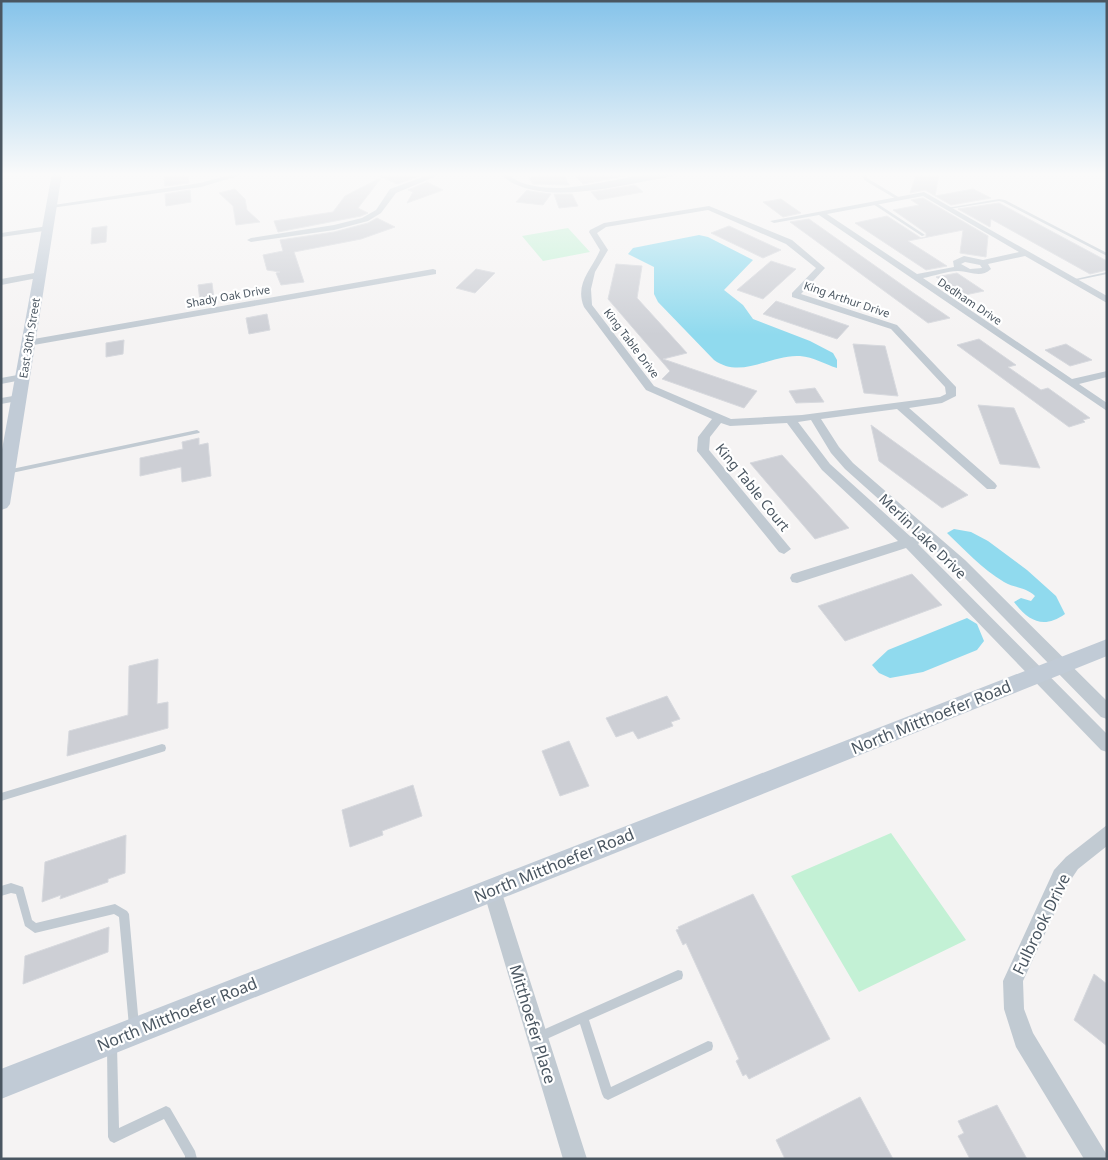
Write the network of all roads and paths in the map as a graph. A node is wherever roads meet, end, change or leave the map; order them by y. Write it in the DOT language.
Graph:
graph roads {
  1 [pos="325,227"];
  2 [pos="600,227"];
  3 [pos="754,227"];
  4 [pos="842,227"];
  5 [pos="911,227"];
  6 [pos="981,227"];
  7 [pos="1053,227"];
  8 [pos="48,228"];
  9 [pos="1,235"];
  10 [pos="923,235"];
  11 [pos="251,240"];
  12 [pos="604,250"];
  13 [pos="1027,254"];
  14 [pos="1107,256"];
  15 [pos="433,272"];
  16 [pos="1107,273"];
  17 [pos="40,276"];
  18 [pos="916,278"];
  19 [pos="1073,280"];
  20 [pos="1,282"];
  21 [pos="1107,300"];
  22 [pos="28,343"];
  23 [pos="1107,374"];
  24 [pos="23,377"];
  25 [pos="1,381"];
  26 [pos="1070,383"];
  27 [pos="19,398"];
  28 [pos="1,401"];
  29 [pos="900,405"];
  30 [pos="1107,408"];
  31 [pos="719,418"];
  32 [pos="802,418"];
  33 [pos="197,432"];
  34 [pos="6,472"];
  35 [pos="991,486"];
  36 [pos="1,504"];
  37 [pos="928,536"];
  38 [pos="908,542"];
  39 [pos="784,549"];
  40 [pos="797,578"];
  41 [pos="1107,647"];
  42 [pos="1061,665"];
  43 [pos="1036,675"];
  44 [pos="1107,712"];
  45 [pos="1107,745"];
  46 [pos="162,748"];
  47 [pos="1,797"];
  48 [pos="1107,834"];
  49 [pos="492,890"];
  50 [pos="1,891"];
  51 [pos="678,975"];
  52 [pos="583,1018"];
  53 [pos="123,1035"];
  54 [pos="538,1038"];
  55 [pos="708,1046"];
  56 [pos="1,1084"];
  57 [pos="190,1159"];
  58 [pos="575,1159"];
  59 [pos="1097,1159"];
  1 -- 11 [label="street"];
  2 -- 12 [label="street, King Arthur Drive"];
  3 -- 29 [label="street, King Arthur Drive"];
  4 -- 18 [label="street, Dedham Drive"];
  5 -- 10 [label="lane"];
  6 -- 13 [label="street"];
  7 -- 14 [label="lane"];
  8 -- 9 [label="street"];
  8 -- 17 [label="main road, East 30th Street"];
  12 -- 31 [label="street, King Table Drive"];
  13 -- 18 [label="street"];
  13 -- 19 [label="street"];
  15 -- 22 [label="street, Shady Oak Drive"];
  16 -- 19 [label="lane"];
  17 -- 20 [label="street"];
  17 -- 22 [label="main road, East 30th Street"];
  18 -- 26 [label="street, Dedham Drive"];
  19 -- 21 [label="street"];
  22 -- 24 [label="main road, East 30th Street"];
  23 -- 26 [label="street"];
  24 -- 25 [label="street"];
  24 -- 27 [label="main road, East 30th Street"];
  26 -- 30 [label="street, Dedham Drive"];
  27 -- 28 [label="street"];
  27 -- 34 [label="main road, East 30th Street"];
  29 -- 32 [label="street, King Arthur Drive"];
  29 -- 35 [label="street"];
  31 -- 32 [label="street, King Table Drive"];
  31 -- 39 [label="street, King Table Court"];
  32 -- 37 [label="street, Merlin Lake Drive"];
  32 -- 38 [label="street, Merlin Lake Drive"];
  33 -- 34 [label="lane"];
  34 -- 36 [label="main road, East 30th Street"];
  37 -- 38 [label="street"];
  37 -- 42 [label="street, Merlin Lake Drive"];
  38 -- 40 [label="street"];
  38 -- 43 [label="street, Merlin Lake Drive"];
  41 -- 42 [label="main road, North Mitthoefer Road"];
  42 -- 43 [label="main road, North Mitthoefer Road"];
  42 -- 44 [label="street, Merlin Lake Drive"];
  43 -- 45 [label="street, Merlin Lake Drive"];
  43 -- 49 [label="main road, North Mitthoefer Road"];
  46 -- 47 [label="lane"];
  48 -- 59 [label="street, Fulbrook Drive"];
  49 -- 53 [label="main road, North Mitthoefer Road"];
  49 -- 54 [label="street, Mitthoefer Place"];
  50 -- 53 [label="lane"];
  51 -- 52 [label="lane"];
  52 -- 54 [label="lane"];
  52 -- 55 [label="lane"];
  53 -- 56 [label="main road, North Mitthoefer Road"];
  53 -- 57 [label="lane"];
  54 -- 58 [label="street, Mitthoefer Place"];
}
